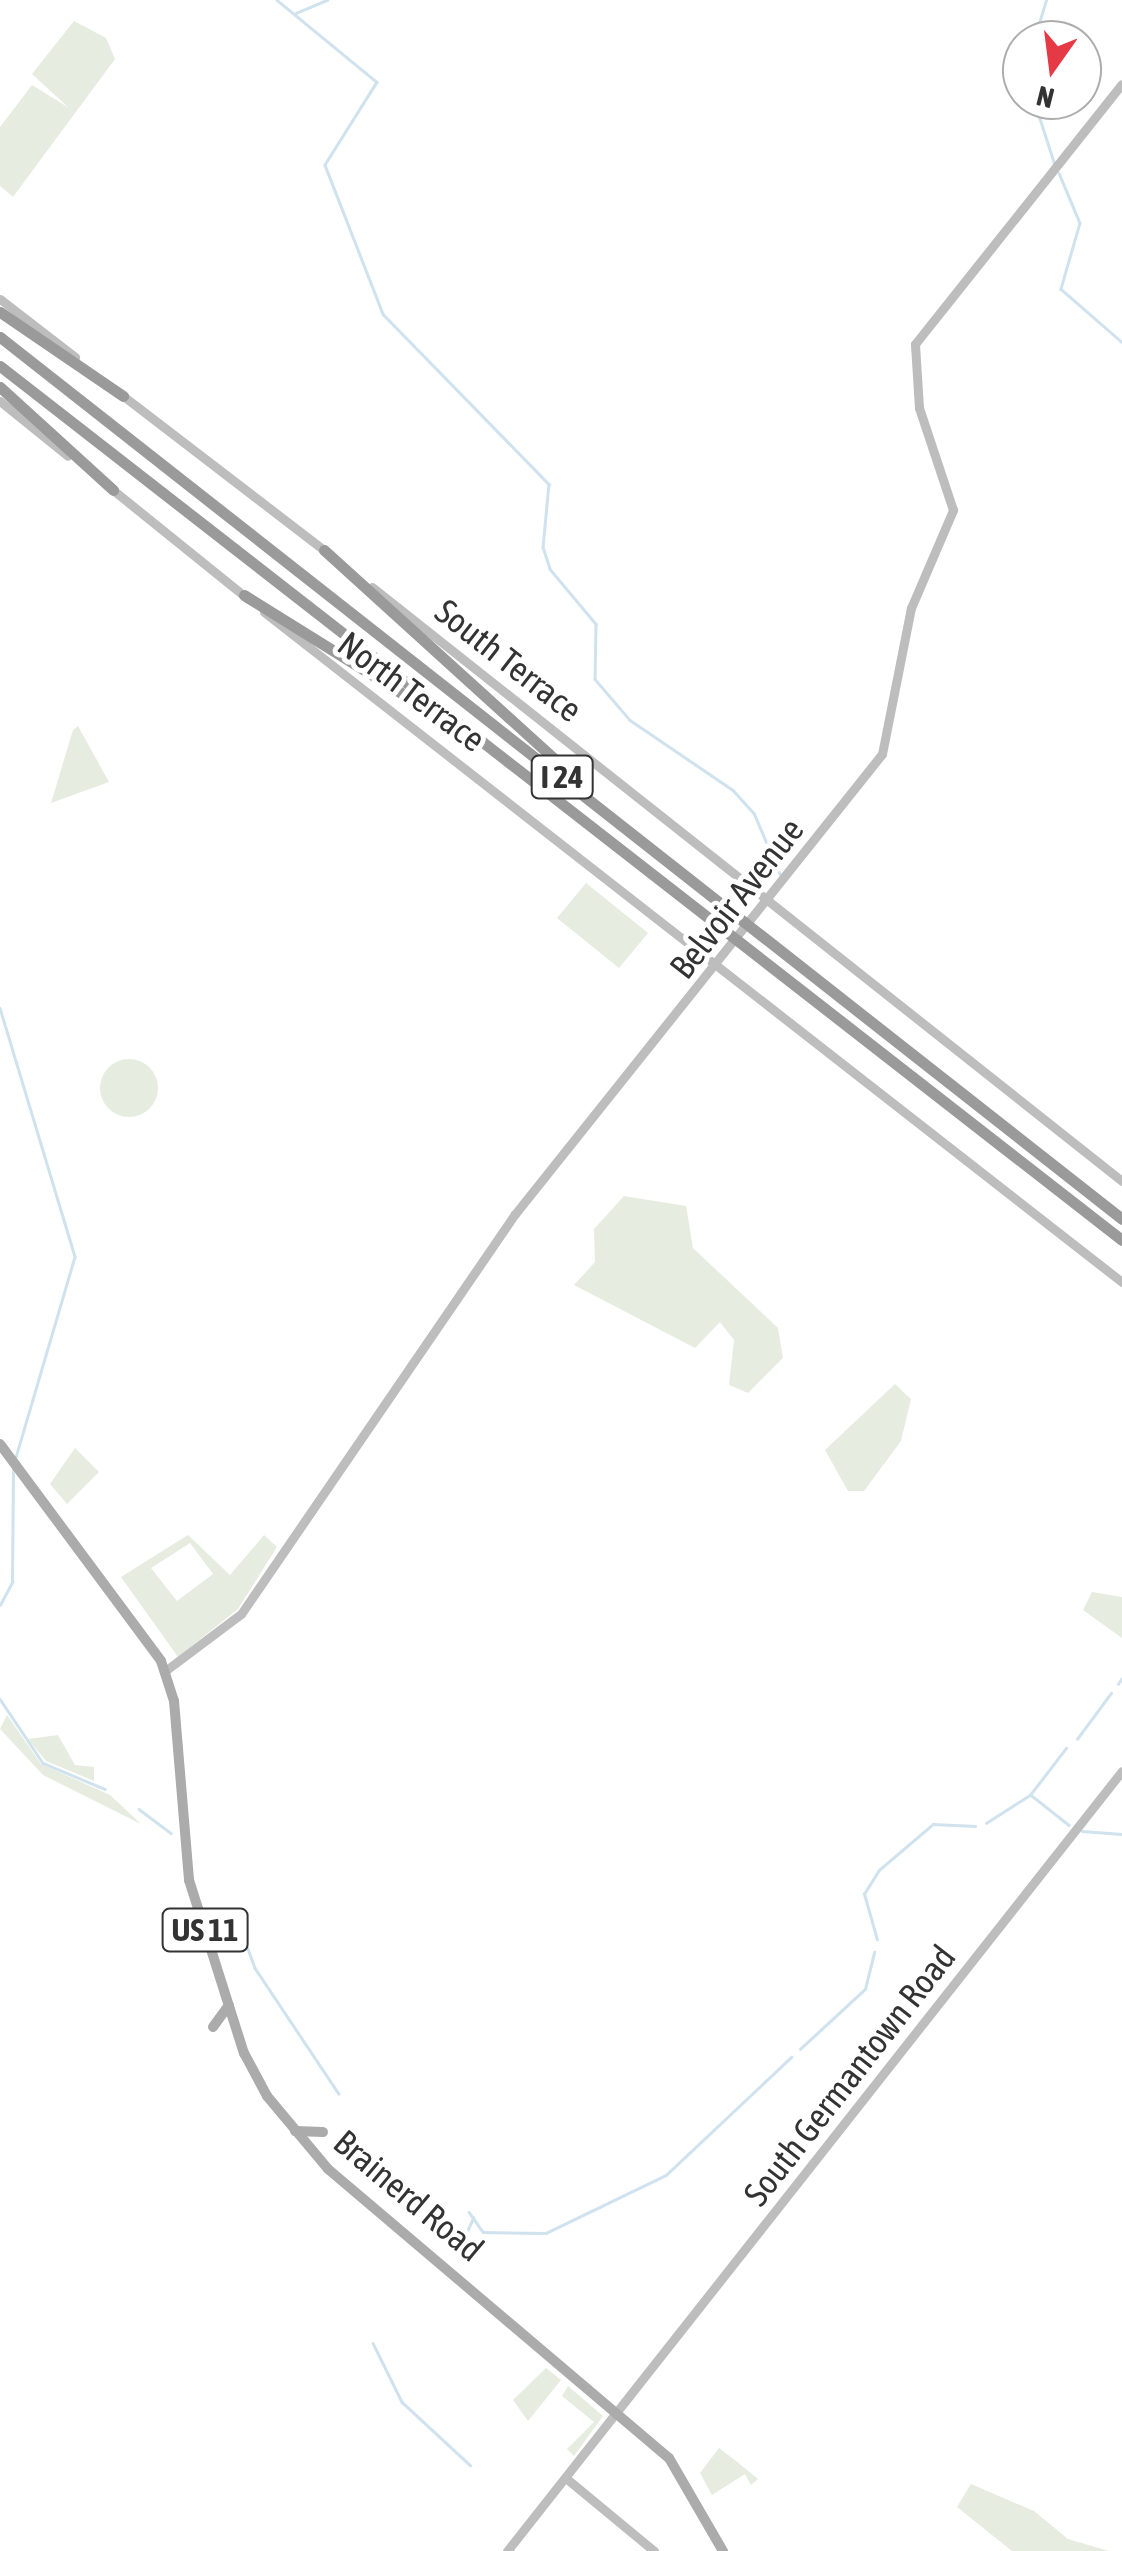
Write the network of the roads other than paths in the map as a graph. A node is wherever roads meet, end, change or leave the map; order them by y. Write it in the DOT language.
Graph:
graph roads {
  1 [pos="1122,84"];
  2 [pos="0,299"];
  3 [pos="0,312"];
  4 [pos="0,337"];
  5 [pos="0,366"];
  6 [pos="0,387"];
  7 [pos="123,396"];
  8 [pos="0,402"];
  9 [pos="113,490"];
  10 [pos="324,550"];
  11 [pos="244,595"];
  12 [pos="486,748"];
  13 [pos="646,841"];
  14 [pos="769,901"];
  15 [pos="716,968"];
  16 [pos="1122,1181"];
  17 [pos="1122,1220"];
  18 [pos="1122,1240"];
  19 [pos="1122,1282"];
  20 [pos="0,1444"];
  21 [pos="165,1671"];
  22 [pos="1122,1770"];
  23 [pos="229,2004"];
  24 [pos="213,2027"];
  25 [pos="294,2131"];
  26 [pos="323,2132"];
  27 [pos="619,2413"];
  28 [pos="566,2479"];
  29 [pos="508,2551"];
  30 [pos="654,2551"];
  31 [pos="723,2551"];
  1 -- 14 [label="street, Belvoir Avenue"];
  2 -- 7 [label="street, South Terrace"];
  3 -- 7 [label="highway"];
  4 -- 13 [label="highway, I 24"];
  5 -- 12 [label="highway, I 24"];
  6 -- 9 [label="highway"];
  7 -- 10 [label="street, South Terrace"];
  8 -- 9 [label="street, North Terrace"];
  9 -- 11 [label="street, North Terrace"];
  10 -- 13 [label="highway"];
  10 -- 14 [label="street, South Terrace"];
  11 -- 12 [label="highway"];
  11 -- 15 [label="street, North Terrace"];
  12 -- 18 [label="highway, I 24"];
  13 -- 17 [label="highway, I 24"];
  14 -- 15 [label="street, Belvoir Avenue"];
  14 -- 16 [label="street, South Terrace"];
  15 -- 19 [label="street, North Terrace"];
  15 -- 21 [label="street, Belvoir Avenue"];
  20 -- 21 [label="main road, Brainerd Road / US 11"];
  21 -- 23 [label="main road, Brainerd Road / US 11"];
  22 -- 27 [label="street, South Germantown Road"];
  23 -- 24 [label="main road"];
  23 -- 25 [label="main road, Brainerd Road / US 11"];
  25 -- 26 [label="main road"];
  25 -- 27 [label="main road, Brainerd Road / US 11"];
  27 -- 28 [label="street, South Germantown Road"];
  27 -- 31 [label="main road, Brainerd Road / US 11"];
  28 -- 29 [label="street, South Germantown Road"];
  28 -- 30 [label="street"];
}
